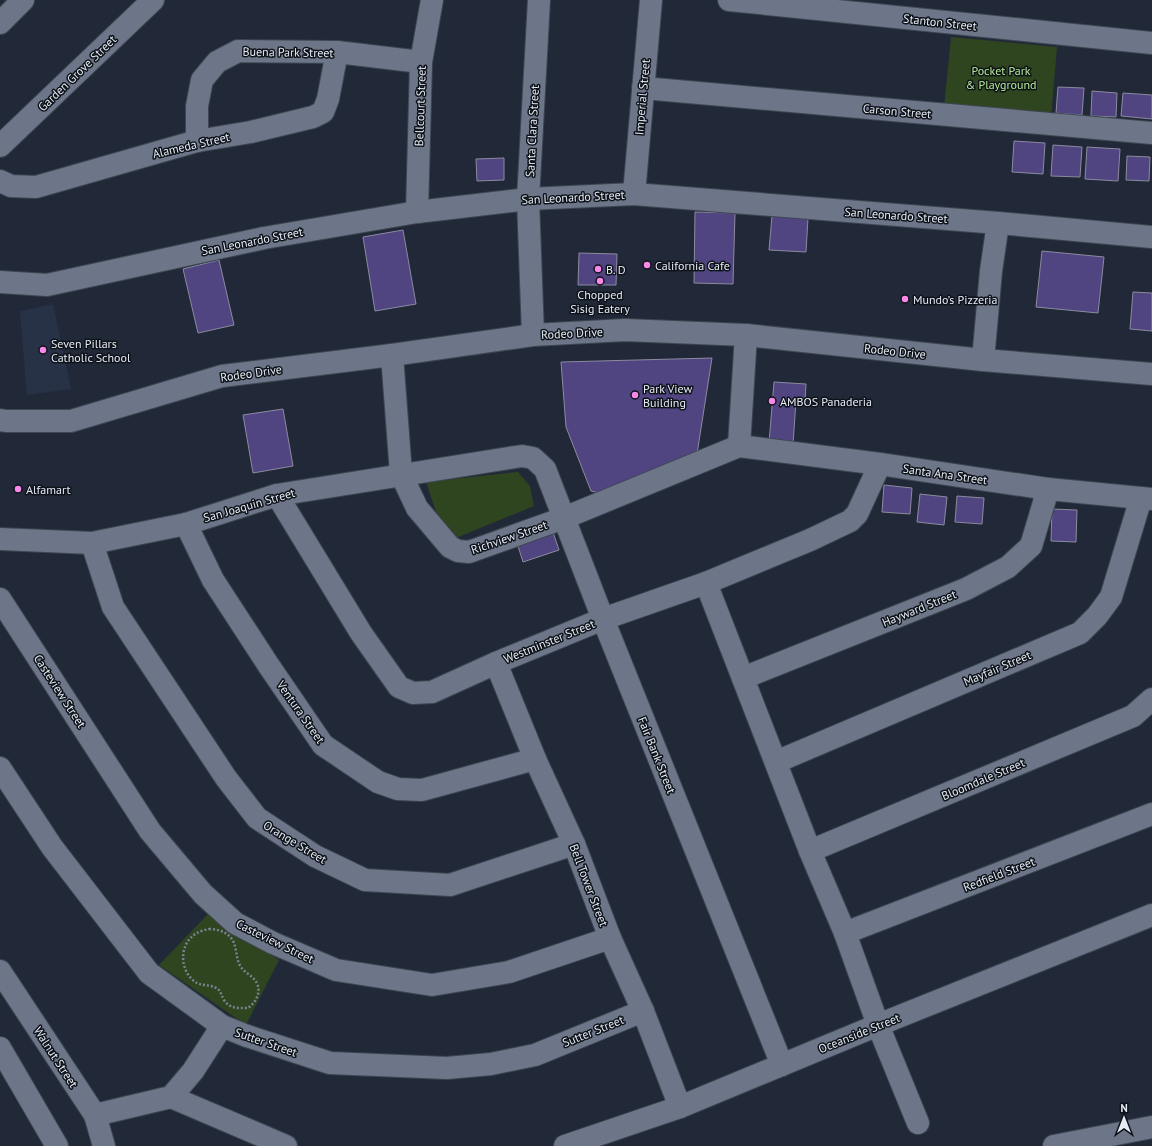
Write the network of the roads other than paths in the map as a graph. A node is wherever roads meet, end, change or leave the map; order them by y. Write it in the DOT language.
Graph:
graph roads {
  1 [pos="23,0"];
  2 [pos="153,0"];
  3 [pos="432,0"];
  4 [pos="539,0"];
  5 [pos="651,0"];
  6 [pos="729,0"];
  7 [pos="0,23"];
  8 [pos="1152,43"];
  9 [pos="336,52"];
  10 [pos="421,62"];
  11 [pos="643,88"];
  12 [pos="1152,133"];
  13 [pos="197,141"];
  14 [pos="0,146"];
  15 [pos="0,181"];
  16 [pos="634,194"];
  17 [pos="528,199"];
  18 [pos="417,212"];
  19 [pos="998,223"];
  20 [pos="1152,237"];
  21 [pos="0,282"];
  22 [pos="533,335"];
  23 [pos="746,335"];
  24 [pos="392,355"];
  25 [pos="983,360"];
  26 [pos="1152,374"];
  27 [pos="0,420"];
  28 [pos="739,446"];
  29 [pos="522,456"];
  30 [pos="880,464"];
  31 [pos="401,474"];
  32 [pos="1048,489"];
  33 [pos="277,495"];
  34 [pos="1146,499"];
  35 [pos="564,518"];
  36 [pos="186,524"];
  37 [pos="0,539"];
  38 [pos="92,543"];
  39 [pos="706,583"];
  40 [pos="0,600"];
  41 [pos="603,619"];
  42 [pos="496,663"];
  43 [pos="743,678"];
  44 [pos="1152,699"];
  45 [pos="535,759"];
  46 [pos="776,762"];
  47 [pos="0,768"];
  48 [pos="1152,814"];
  49 [pos="574,844"];
  50 [pos="810,851"];
  51 [pos="1152,916"];
  52 [pos="845,933"];
  53 [pos="610,938"];
  54 [pos="0,971"];
  55 [pos="643,1011"];
  56 [pos="222,1026"];
  57 [pos="878,1026"];
  58 [pos="0,1048"];
  59 [pos="782,1065"];
  60 [pos="171,1097"];
  61 [pos="680,1107"];
  62 [pos="95,1115"];
  63 [pos="918,1122"];
  64 [pos="1152,1127"];
  65 [pos="57,1146"];
  66 [pos="104,1146"];
  67 [pos="286,1146"];
  68 [pos="564,1146"];
  69 [pos="1054,1146"];
  1 -- 7 [label="street"];
  2 -- 14 [label="street, Garden Grove Street"];
  3 -- 10 [label="street, Bellcourt Street"];
  4 -- 17 [label="street, Santa Clara Street"];
  5 -- 11 [label="street, Imperial Street"];
  6 -- 8 [label="street, Stanton Street"];
  9 -- 10 [label="street, Buena Park Street"];
  9 -- 13 [label="street, Alameda Street"];
  9 -- 13 [label="street, Buena Park Street"];
  10 -- 18 [label="street, Bellcourt Street"];
  11 -- 12 [label="street, Carson Street"];
  11 -- 16 [label="street, Imperial Street"];
  13 -- 15 [label="street, Alameda Street"];
  16 -- 17 [label="street, San Leonardo Street"];
  16 -- 19 [label="street, San Leonardo Street"];
  17 -- 18 [label="street, San Leonardo Street"];
  17 -- 22 [label="street, Santa Clara Street"];
  18 -- 21 [label="street, San Leonardo Street"];
  19 -- 20 [label="street, San Leonardo Street"];
  19 -- 25 [label="street"];
  22 -- 23 [label="street, Rodeo Drive"];
  22 -- 24 [label="street, Rodeo Drive"];
  23 -- 25 [label="street, Rodeo Drive"];
  23 -- 28 [label="street"];
  24 -- 27 [label="street, Rodeo Drive"];
  24 -- 31 [label="street, Richview Street"];
  25 -- 26 [label="street, Rodeo Drive"];
  28 -- 30 [label="street, Santa Ana Street"];
  28 -- 35 [label="street, Richview Street"];
  29 -- 31 [label="street, San Joaquin Street"];
  29 -- 35 [label="street, Fair Bank Street"];
  30 -- 32 [label="street, Santa Ana Street"];
  30 -- 39 [label="street, Westminster Street"];
  31 -- 33 [label="street, San Joaquin Street"];
  31 -- 35 [label="street, Richview Street"];
  32 -- 34 [label="street, Santa Ana Street"];
  32 -- 43 [label="street, Hayward Street"];
  33 -- 36 [label="street, San Joaquin Street"];
  33 -- 42 [label="street, Westminster Street"];
  34 -- 46 [label="street, Mayfair Street"];
  35 -- 41 [label="street, Fair Bank Street"];
  36 -- 38 [label="street, San Joaquin Street"];
  36 -- 45 [label="street, Ventura Street"];
  37 -- 38 [label="street, San Joaquin Street"];
  38 -- 49 [label="street, Orange Street"];
  39 -- 41 [label="street, Westminster Street"];
  39 -- 43 [label="street"];
  40 -- 53 [label="street, Casteview Street"];
  41 -- 42 [label="street, Westminster Street"];
  41 -- 59 [label="street, Fair Bank Street"];
  42 -- 45 [label="street, Bell Tower Street"];
  43 -- 46 [label="street"];
  44 -- 50 [label="street, Bloomdale Street"];
  45 -- 49 [label="street, Bell Tower Street"];
  46 -- 50 [label="street"];
  47 -- 56 [label="street, Sutter Street"];
  48 -- 52 [label="street, Redfield Street"];
  49 -- 53 [label="street, Bell Tower Street"];
  50 -- 52 [label="street"];
  51 -- 57 [label="street, Oceanside Street"];
  52 -- 57 [label="street"];
  53 -- 55 [label="street, Bell Tower Street"];
  54 -- 62 [label="street, Walnut Street"];
  55 -- 56 [label="street, Sutter Street"];
  55 -- 61 [label="street, Bell Tower Street"];
  56 -- 60 [label="street"];
  57 -- 59 [label="street, Oceanside Street"];
  57 -- 63 [label="street"];
  58 -- 65 [label="street"];
  59 -- 61 [label="street, Oceanside Street"];
  60 -- 62 [label="street"];
  60 -- 67 [label="street"];
  61 -- 68 [label="street, Oceanside Street"];
  62 -- 66 [label="street, Walnut Street"];
  64 -- 69 [label="street"];
}
